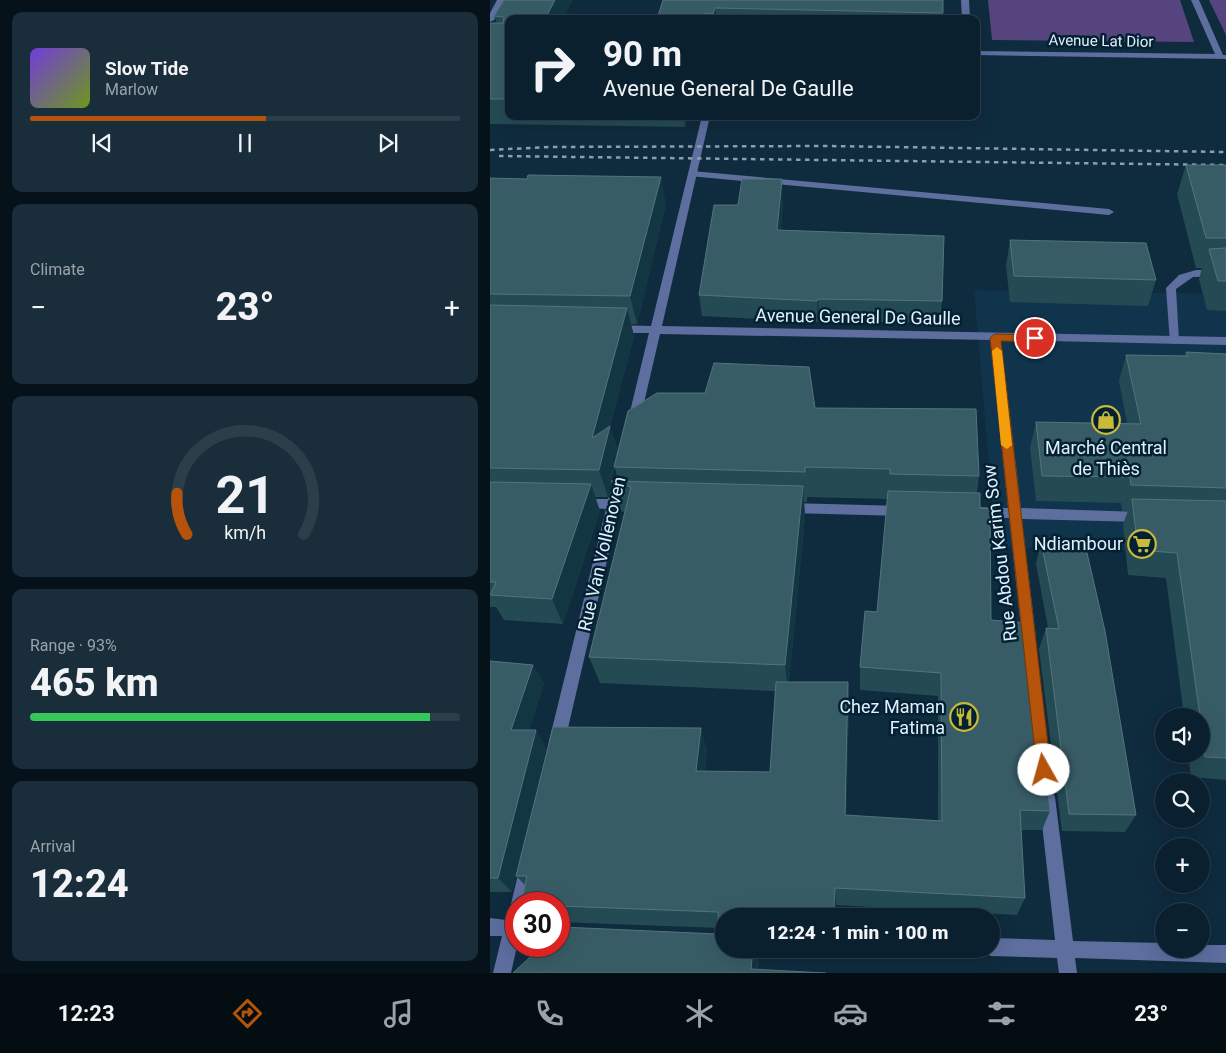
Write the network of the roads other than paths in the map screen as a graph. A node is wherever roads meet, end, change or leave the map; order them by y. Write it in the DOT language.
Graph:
graph roads {
  1 [pos="501,0"];
  2 [pos="965,0"];
  3 [pos="1195,0"];
  4 [pos="966,15"];
  5 [pos="490,20"];
  6 [pos="980,53"];
  7 [pos="1223,56"];
  8 [pos="705,120"];
  9 [pos="692,174"];
  10 [pos="1109,212"];
  11 [pos="1226,273"];
  12 [pos="606,329"];
  13 [pos="655,330"];
  14 [pos="995,338"];
  15 [pos="1174,340"];
  16 [pos="1226,341"];
  17 [pos="630,436"];
  18 [pos="623,466"];
  19 [pos="566,503"];
  20 [pos="614,504"];
  21 [pos="634,505"];
  22 [pos="774,508"];
  23 [pos="914,511"];
  24 [pos="964,512"];
  25 [pos="1014,513"];
  26 [pos="1158,518"];
  27 [pos="1030,652"];
  28 [pos="553,758"];
  29 [pos="1045,780"];
  30 [pos="530,855"];
  31 [pos="522,892"];
  32 [pos="505,926"];
  33 [pos="490,928"];
  34 [pos="1000,947"];
  35 [pos="1065,948"];
  36 [pos="1226,954"];
  37 [pos="506,957"];
  38 [pos="502,973"];
  39 [pos="1068,973"];
  1 -- 5 [label="street"];
  2 -- 4 [label="street"];
  3 -- 7 [label="street"];
  6 -- 7 [label="street, Avenue Lat Dior"];
  8 -- 9 [label="street"];
  9 -- 10 [label="street"];
  9 -- 13 [label="street"];
  11 -- 15 [label="street"];
  12 -- 13 [label="street, Avenue General De Gaulle"];
  13 -- 14 [label="street, Avenue General De Gaulle"];
  13 -- 17 [label="street"];
  14 -- 15 [label="street, Avenue General De Gaulle"];
  14 -- 25 [label="street, Rue Abdou Karim Sow"];
  15 -- 16 [label="street, Avenue General De Gaulle"];
  18 -- 20 [label="street, Rue Van Vollenoven"];
  19 -- 20 [label="street"];
  20 -- 21 [label="street"];
  20 -- 28 [label="street, Rue Van Vollenoven"];
  22 -- 23 [label="street"];
  24 -- 25 [label="street"];
  25 -- 26 [label="street"];
  25 -- 27 [label="street, Rue Abdou Karim Sow"];
  29 -- 35 [label="street"];
  30 -- 31 [label="street"];
  32 -- 33 [label="street"];
  34 -- 35 [label="street"];
  35 -- 36 [label="street"];
  35 -- 39 [label="street"];
  37 -- 38 [label="street"];
}
